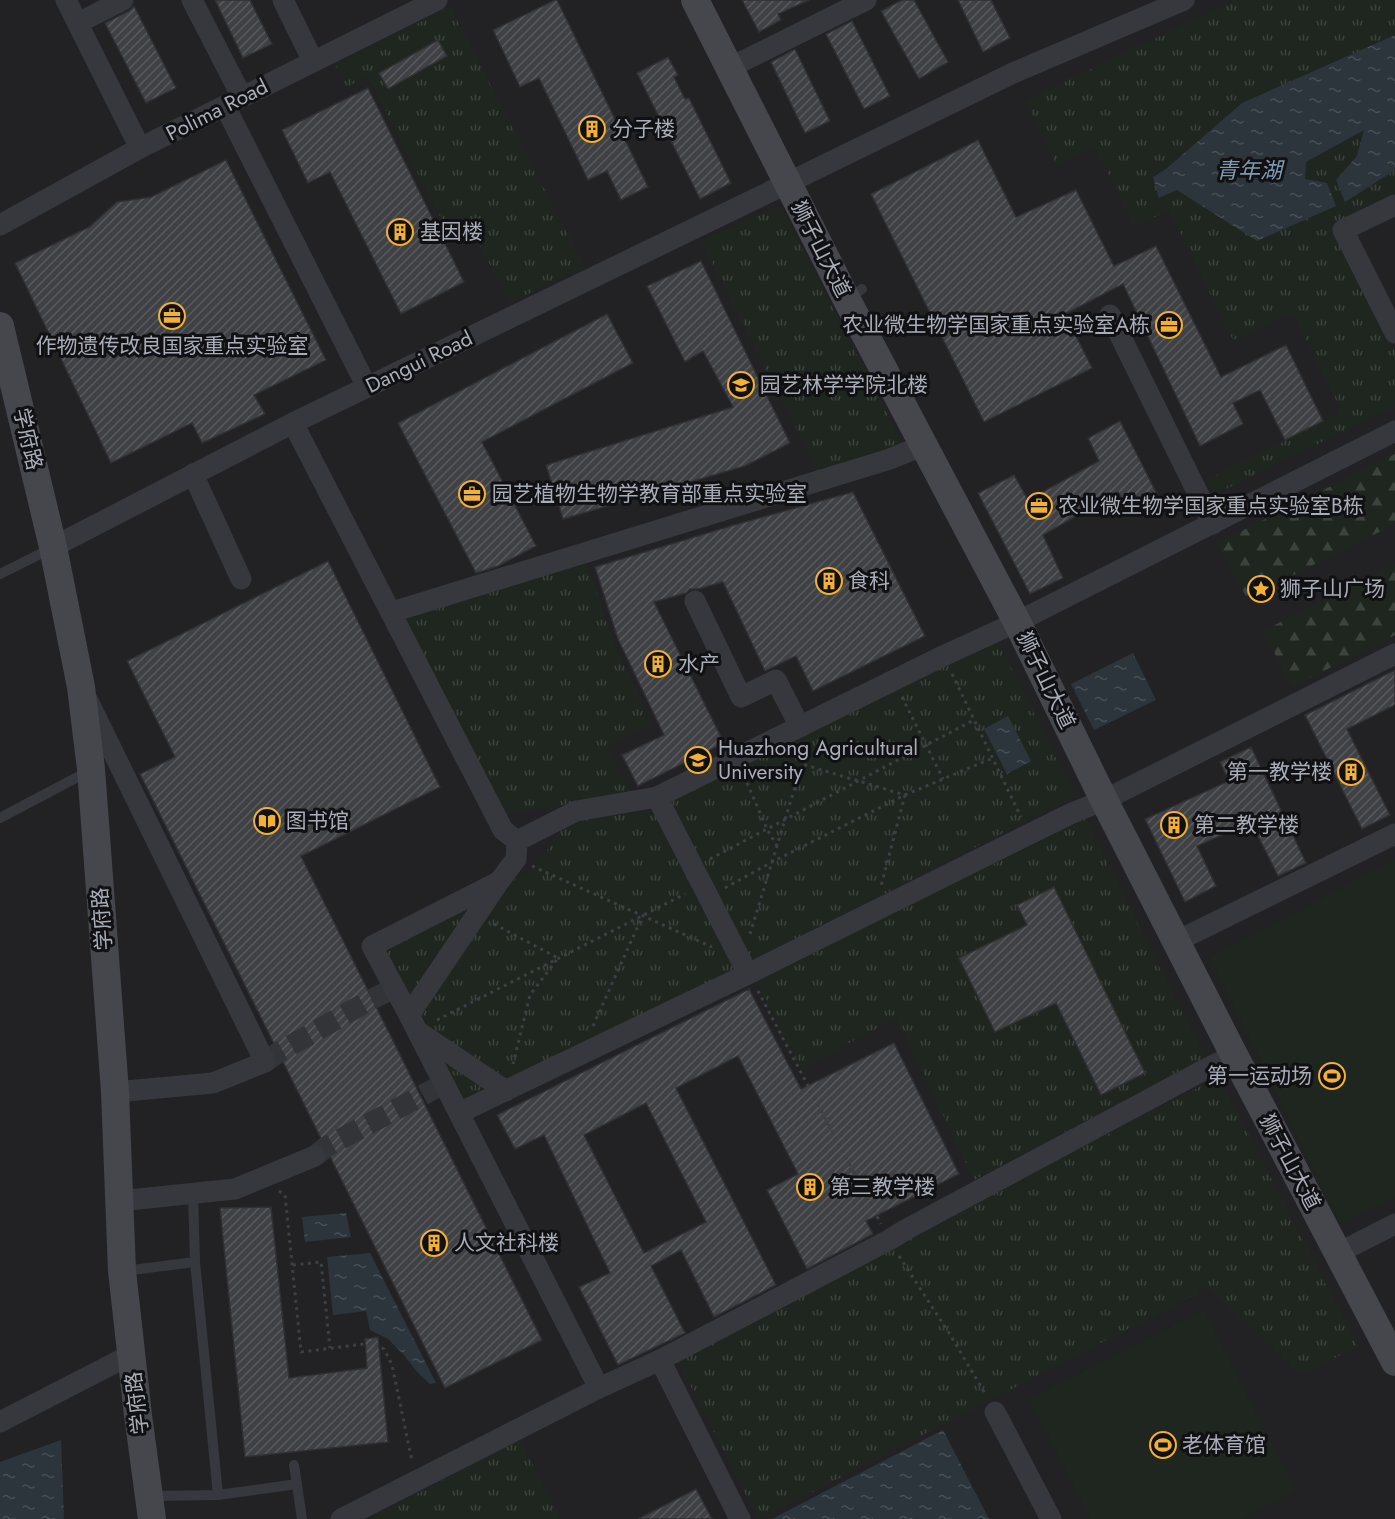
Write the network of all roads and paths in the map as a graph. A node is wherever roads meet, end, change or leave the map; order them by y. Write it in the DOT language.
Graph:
graph roads {
  1 [pos="66,0"];
  2 [pos="123,0"];
  3 [pos="192,0"];
  4 [pos="283,0"];
  5 [pos="437,0"];
  6 [pos="695,0"];
  7 [pos="866,0"];
  8 [pos="1184,0"];
  9 [pos="78,23"];
  10 [pos="313,61"];
  11 [pos="729,68"];
  12 [pos="233,101"];
  13 [pos="141,148"];
  14 [pos="788,183"];
  15 [pos="1395,205"];
  16 [pos="0,225"];
  17 [pos="1110,315"];
  18 [pos="0,326"];
  19 [pos="1395,333"];
  20 [pos="367,387"];
  21 [pos="293,423"];
  22 [pos="1395,431"];
  23 [pos="924,445"];
  24 [pos="193,474"];
  25 [pos="1213,524"];
  26 [pos="53,547"];
  27 [pos="0,574"];
  28 [pos="241,579"];
  29 [pos="695,601"];
  30 [pos="392,612"];
  31 [pos="1017,622"];
  32 [pos="1395,654"];
  33 [pos="943,656"];
  34 [pos="894,681"];
  35 [pos="81,687"];
  36 [pos="974,720"];
  37 [pos="800,727"];
  38 [pos="926,746"];
  39 [pos="736,758"];
  40 [pos="993,758"];
  41 [pos="92,769"];
  42 [pos="943,779"];
  43 [pos="859,781"];
  44 [pos="905,795"];
  45 [pos="657,797"];
  46 [pos="1104,800"];
  47 [pos="0,818"];
  48 [pos="785,819"];
  49 [pos="767,829"];
  50 [pos="1030,834"];
  51 [pos="1395,834"];
  52 [pos="777,846"];
  53 [pos="516,850"];
  54 [pos="772,862"];
  55 [pos="498,883"];
  56 [pos="701,883"];
  57 [pos="874,911"];
  58 [pos="476,914"];
  59 [pos="642,915"];
  60 [pos="1177,941"];
  61 [pos="558,958"];
  62 [pos="745,967"];
  63 [pos="413,1022"];
  64 [pos="580,1055"];
  65 [pos="1234,1055"];
  66 [pos="506,1091"];
  67 [pos="115,1092"];
  68 [pos="459,1113"];
  69 [pos="315,1156"];
  70 [pos="263,1177"];
  71 [pos="193,1194"];
  72 [pos="119,1201"];
  73 [pos="1395,1224"];
  74 [pos="889,1240"];
  75 [pos="1338,1253"];
  76 [pos="195,1262"];
  77 [pos="292,1265"];
  78 [pos="122,1271"];
  79 [pos="330,1348"];
  80 [pos="132,1354"];
  81 [pos="660,1360"];
  82 [pos="1395,1362"];
  83 [pos="599,1388"];
  84 [pos="995,1412"];
  85 [pos="0,1422"];
  86 [pos="294,1465"];
  87 [pos="416,1480"];
  88 [pos="297,1484"];
  89 [pos="218,1495"];
  90 [pos="151,1508"];
  91 [pos="302,1519"];
  92 [pos="340,1519"];
  93 [pos="740,1519"];
  94 [pos="1051,1519"];
  1 -- 9 [label="street"];
  2 -- 9 [label="street"];
  3 -- 12 [label="street"];
  4 -- 10 [label="street"];
  5 -- 10 [label="street, Polima Road"];
  6 -- 11 [label="street, 狮子山大道"];
  7 -- 11 [label="street"];
  8 -- 14 [label="street, Dangui Road"];
  9 -- 13 [label="street"];
  10 -- 12 [label="street, Polima Road"];
  11 -- 14 [label="street, 狮子山大道"];
  12 -- 13 [label="street, Polima Road"];
  12 -- 20 [label="street"];
  13 -- 16 [label="street, Polima Road"];
  14 -- 20 [label="street, Dangui Road"];
  14 -- 23 [label="street, 狮子山大道"];
  15 -- 19 [label="street"];
  17 -- 25 [label="street"];
  18 -- 26 [label="street, 学府路"];
  20 -- 21 [label="street, Dangui Road"];
  21 -- 24 [label="street, Dangui Road"];
  21 -- 30 [label="street"];
  22 -- 25 [label="street"];
  23 -- 30 [label="street"];
  23 -- 31 [label="street, 狮子山大道"];
  24 -- 26 [label="street, Dangui Road"];
  24 -- 28 [label="street"];
  25 -- 31 [label="street"];
  26 -- 27 [label="lane"];
  26 -- 35 [label="street, 学府路"];
  29 -- 37 [label="street"];
  30 -- 53 [label="street"];
  31 -- 33 [label="street"];
  31 -- 46 [label="street, 狮子山大道"];
  32 -- 46 [label="street"];
  33 -- 34 [label="street"];
  33 -- 36 [label="path"];
  34 -- 37 [label="street"];
  34 -- 38 [label="path"];
  35 -- 41 [label="street, 学府路"];
  35 -- 67 [label="street"];
  36 -- 38 [label="path"];
  36 -- 40 [label="path"];
  37 -- 39 [label="street"];
  38 -- 42 [label="path"];
  38 -- 43 [label="path"];
  39 -- 45 [label="street"];
  39 -- 49 [label="path"];
  40 -- 42 [label="path"];
  40 -- 50 [label="path"];
  41 -- 47 [label="lane"];
  41 -- 67 [label="street, 学府路"];
  42 -- 44 [label="path"];
  43 -- 44 [label="path"];
  43 -- 48 [label="path"];
  43 -- 48 [label="path"];
  44 -- 54 [label="path"];
  44 -- 57 [label="path"];
  45 -- 53 [label="street"];
  45 -- 56 [label="street"];
  46 -- 50 [label="street"];
  46 -- 60 [label="street, 狮子山大道"];
  48 -- 49 [label="path"];
  48 -- 52 [label="path"];
  49 -- 52 [label="path"];
  49 -- 56 [label="path"];
  50 -- 57 [label="street"];
  51 -- 60 [label="street"];
  52 -- 54 [label="path"];
  53 -- 55 [label="street"];
  53 -- 59 [label="path"];
  54 -- 56 [label="path"];
  54 -- 62 [label="path"];
  55 -- 58 [label="street"];
  55 -- 63 [label="street"];
  56 -- 59 [label="path"];
  56 -- 62 [label="street"];
  57 -- 62 [label="street"];
  58 -- 61 [label="path"];
  58 -- 63 [label="street"];
  59 -- 61 [label="path"];
  59 -- 62 [label="path"];
  59 -- 64 [label="path"];
  60 -- 65 [label="street, 狮子山大道"];
  61 -- 63 [label="path"];
  61 -- 66 [label="path"];
  62 -- 64 [label="street"];
  62 -- 74 [label="path"];
  63 -- 66 [label="street"];
  63 -- 68 [label="street"];
  64 -- 66 [label="street"];
  65 -- 74 [label="street"];
  65 -- 75 [label="street, 狮子山大道"];
  66 -- 68 [label="street"];
  67 -- 72 [label="street, 学府路"];
  68 -- 83 [label="street"];
  69 -- 70 [label="street"];
  70 -- 71 [label="street"];
  70 -- 77 [label="path"];
  71 -- 72 [label="street"];
  71 -- 76 [label="lane"];
  72 -- 78 [label="street, 学府路"];
  73 -- 75 [label="street"];
  74 -- 81 [label="street"];
  74 -- 84 [label="path"];
  75 -- 82 [label="street, 狮子山大道"];
  76 -- 78 [label="lane"];
  76 -- 89 [label="lane"];
  77 -- 79 [label="path"];
  77 -- 79 [label="path"];
  78 -- 80 [label="street, 学府路"];
  79 -- 87 [label="path"];
  80 -- 85 [label="street"];
  80 -- 90 [label="street, 学府路"];
  81 -- 83 [label="street"];
  81 -- 93 [label="street"];
  83 -- 87 [label="street"];
  84 -- 94 [label="street"];
  86 -- 88 [label="lane"];
  87 -- 92 [label="street"];
  88 -- 89 [label="lane"];
  88 -- 91 [label="lane"];
  89 -- 90 [label="lane"];
}
